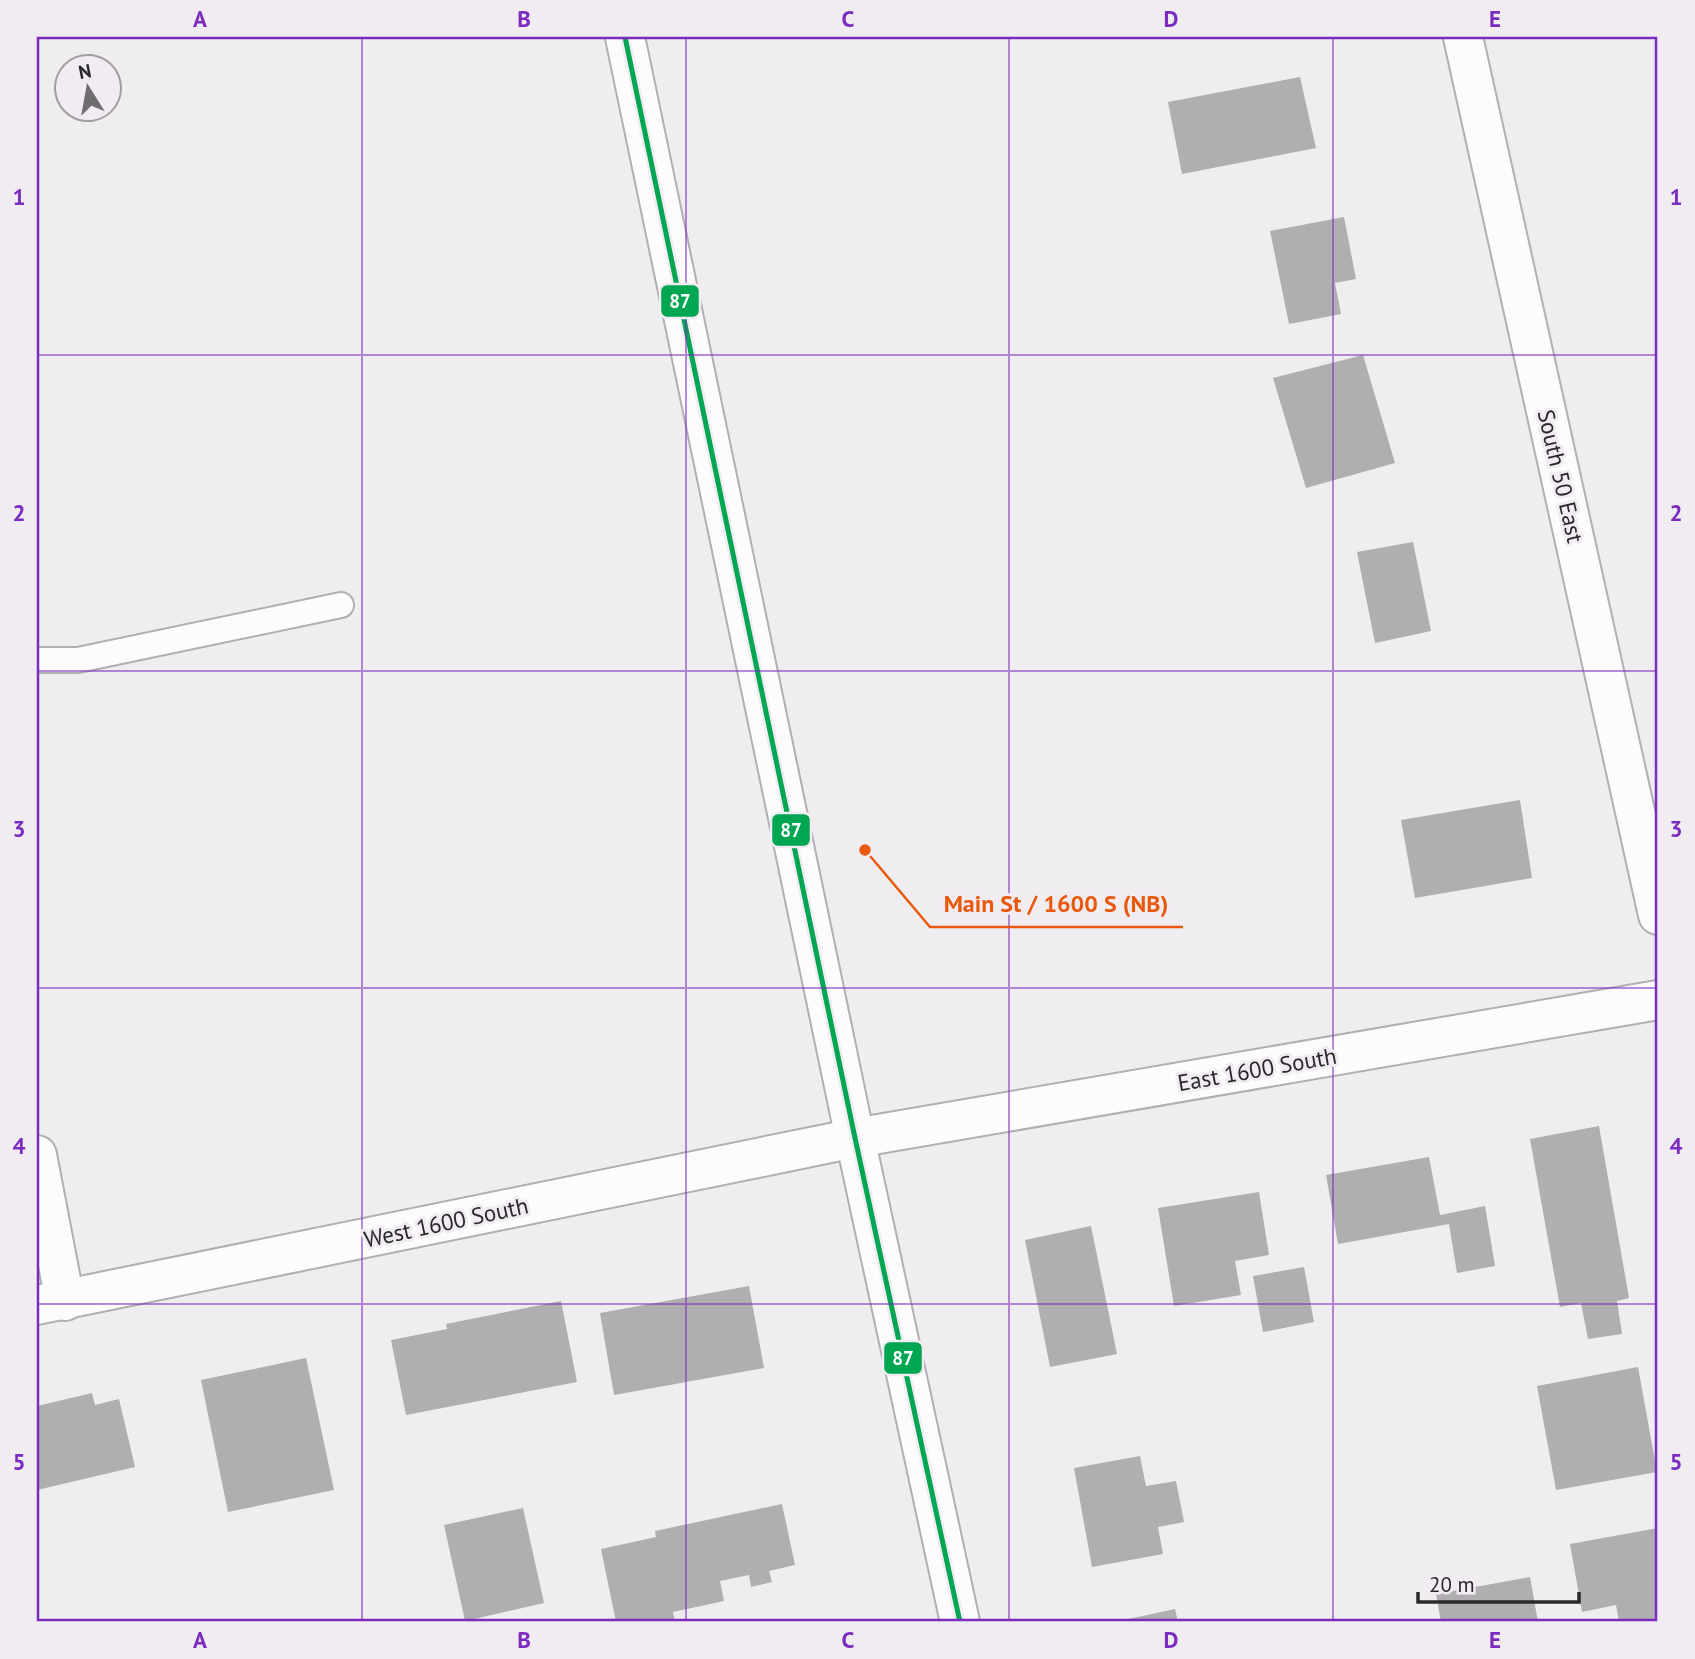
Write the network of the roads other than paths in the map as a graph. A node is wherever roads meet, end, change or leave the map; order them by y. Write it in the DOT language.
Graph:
graph roads {
  1 [pos="625,37"];
  2 [pos="1463,37"];
  3 [pos="341,605"];
  4 [pos="37,660"];
  5 [pos="1658,915"];
  6 [pos="1658,1000"];
  7 [pos="855,1138"];
  8 [pos="37,1155"];
  9 [pos="51,1303"];
  10 [pos="960,1622"];
  1 -- 7 [label="street"];
  2 -- 5 [label="street, South 50 East"];
  3 -- 4 [label="lane"];
  6 -- 7 [label="street, East 1600 South"];
  7 -- 9 [label="street, West 1600 South"];
  7 -- 10 [label="street"];
  8 -- 9 [label="street"];
}
